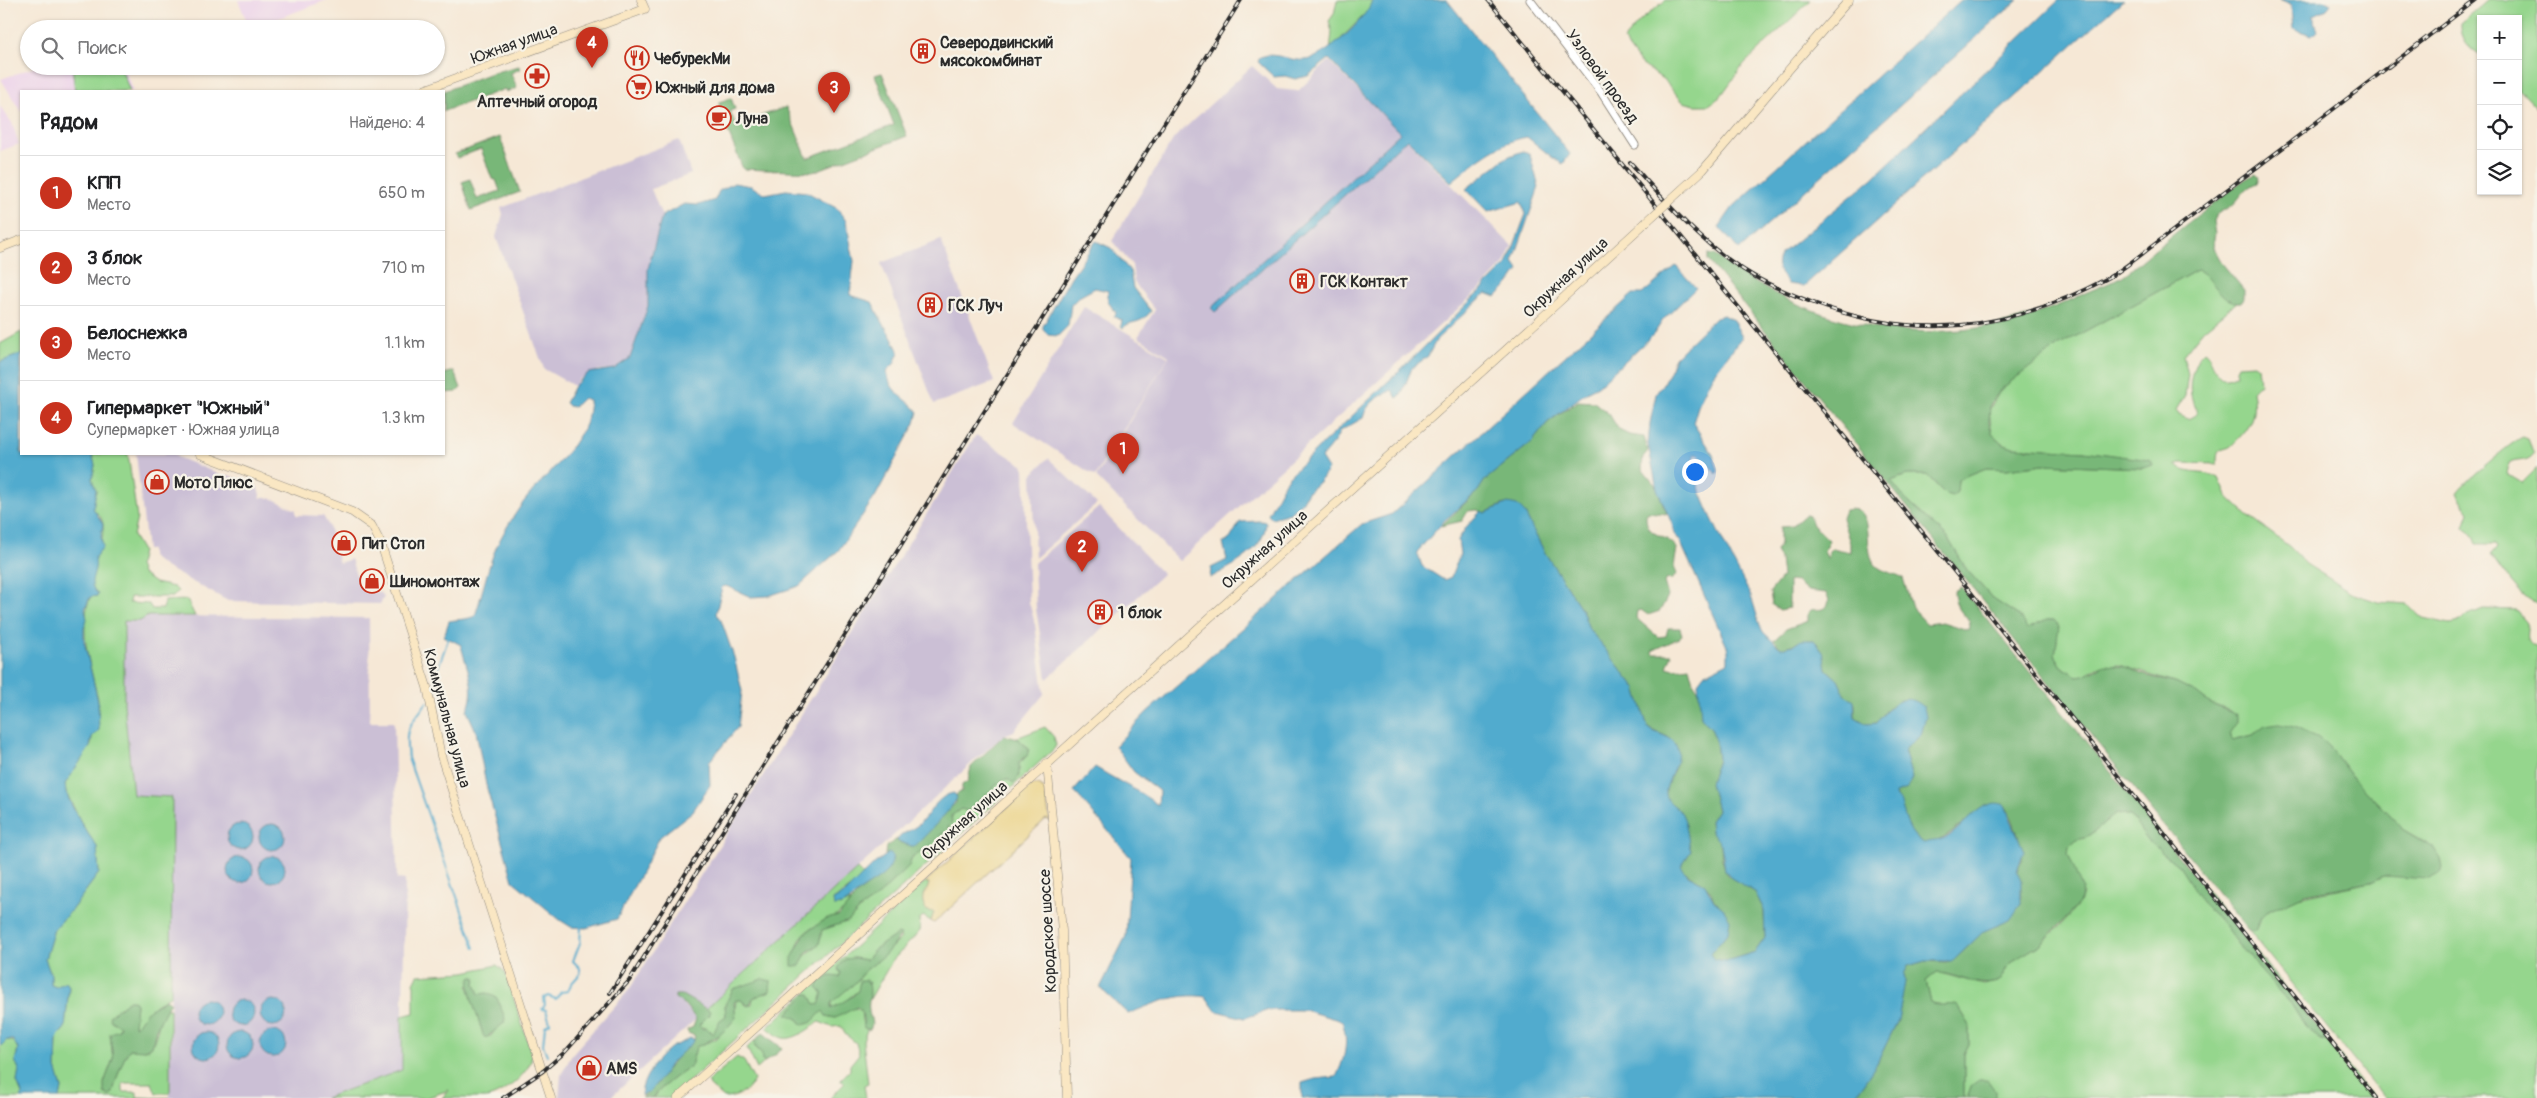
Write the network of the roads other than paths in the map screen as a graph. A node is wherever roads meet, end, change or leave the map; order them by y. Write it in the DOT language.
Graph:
graph roads {
  1 [pos="641,0"];
  2 [pos="1530,0"];
  3 [pos="1849,0"];
  4 [pos="424,90"];
  5 [pos="1635,144"];
  6 [pos="20,240"];
  7 [pos="0,248"];
  8 [pos="203,455"];
  9 [pos="1047,763"];
  10 [pos="551,1098"];
  11 [pos="678,1098"];
  12 [pos="1067,1098"];
  1 -- 4 [label="main road, Южная улица"];
  2 -- 5 [label="street, Узловой проезд"];
  3 -- 9 [label="main road, Окружная улица, bridge"];
  6 -- 7 [label="main road"];
  8 -- 10 [label="main road, Коммунальная улица"];
  9 -- 11 [label="main road, Окружная улица"];
  9 -- 12 [label="main road, Кородское шоссе"];
}
